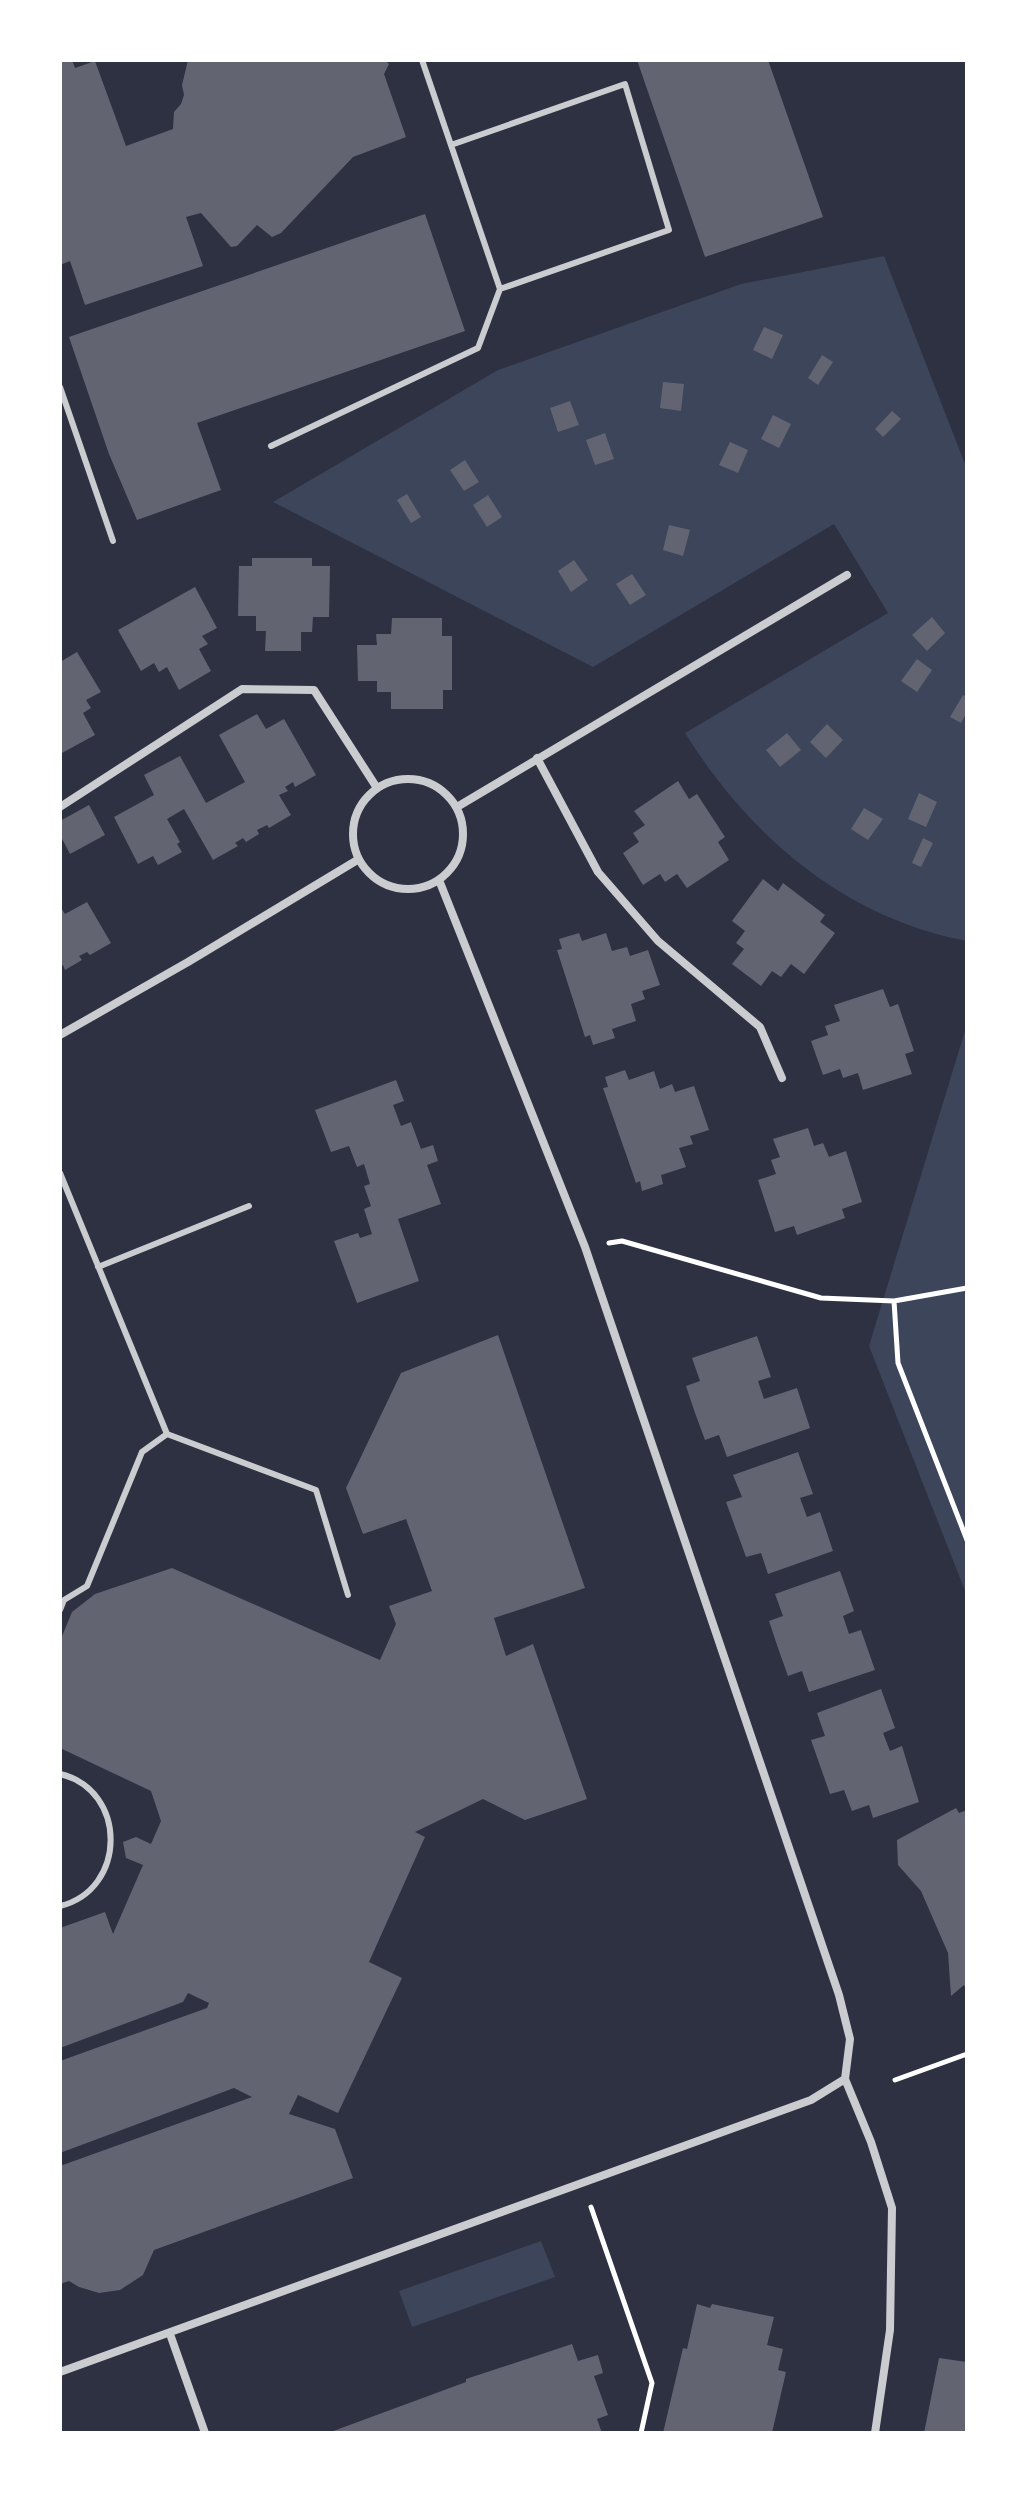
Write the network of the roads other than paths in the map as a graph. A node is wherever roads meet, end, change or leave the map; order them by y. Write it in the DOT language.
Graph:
graph roads {
  1 [pos="422,60"];
  2 [pos="451,145"];
  3 [pos="500,289"];
  4 [pos="60,387"];
  5 [pos="271,446"];
  6 [pos="113,541"];
  7 [pos="847,575"];
  8 [pos="537,758"];
  9 [pos="377,788"];
  10 [pos="60,807"];
  11 [pos="457,807"];
  12 [pos="359,859"];
  13 [pos="439,880"];
  14 [pos="60,1035"];
  15 [pos="782,1078"];
  16 [pos="60,1173"];
  17 [pos="249,1206"];
  18 [pos="98,1267"];
  19 [pos="167,1434"];
  20 [pos="348,1595"];
  21 [pos="60,1610"];
  22 [pos="60,1774"];
  23 [pos="60,1906"];
  24 [pos="845,2079"];
  25 [pos="170,2334"];
  26 [pos="60,2372"];
  27 [pos="205,2433"];
  28 [pos="875,2433"];
  1 -- 2 [label="lane"];
  2 -- 3 [label="lane"];
  2 -- 3 [label="lane"];
  3 -- 5 [label="lane"];
  4 -- 6 [label="lane"];
  7 -- 8 [label="street"];
  8 -- 11 [label="street"];
  8 -- 15 [label="street"];
  9 -- 10 [label="street"];
  9 -- 11 [label="street"];
  9 -- 12 [label="street"];
  11 -- 13 [label="street"];
  12 -- 13 [label="street"];
  12 -- 14 [label="street"];
  13 -- 24 [label="street"];
  16 -- 18 [label="lane"];
  17 -- 18 [label="lane"];
  18 -- 19 [label="lane"];
  19 -- 20 [label="lane"];
  19 -- 21 [label="lane"];
  22 -- 23 [label="lane"];
  24 -- 25 [label="street"];
  24 -- 28 [label="street"];
  25 -- 26 [label="street"];
  25 -- 27 [label="street"];
}
